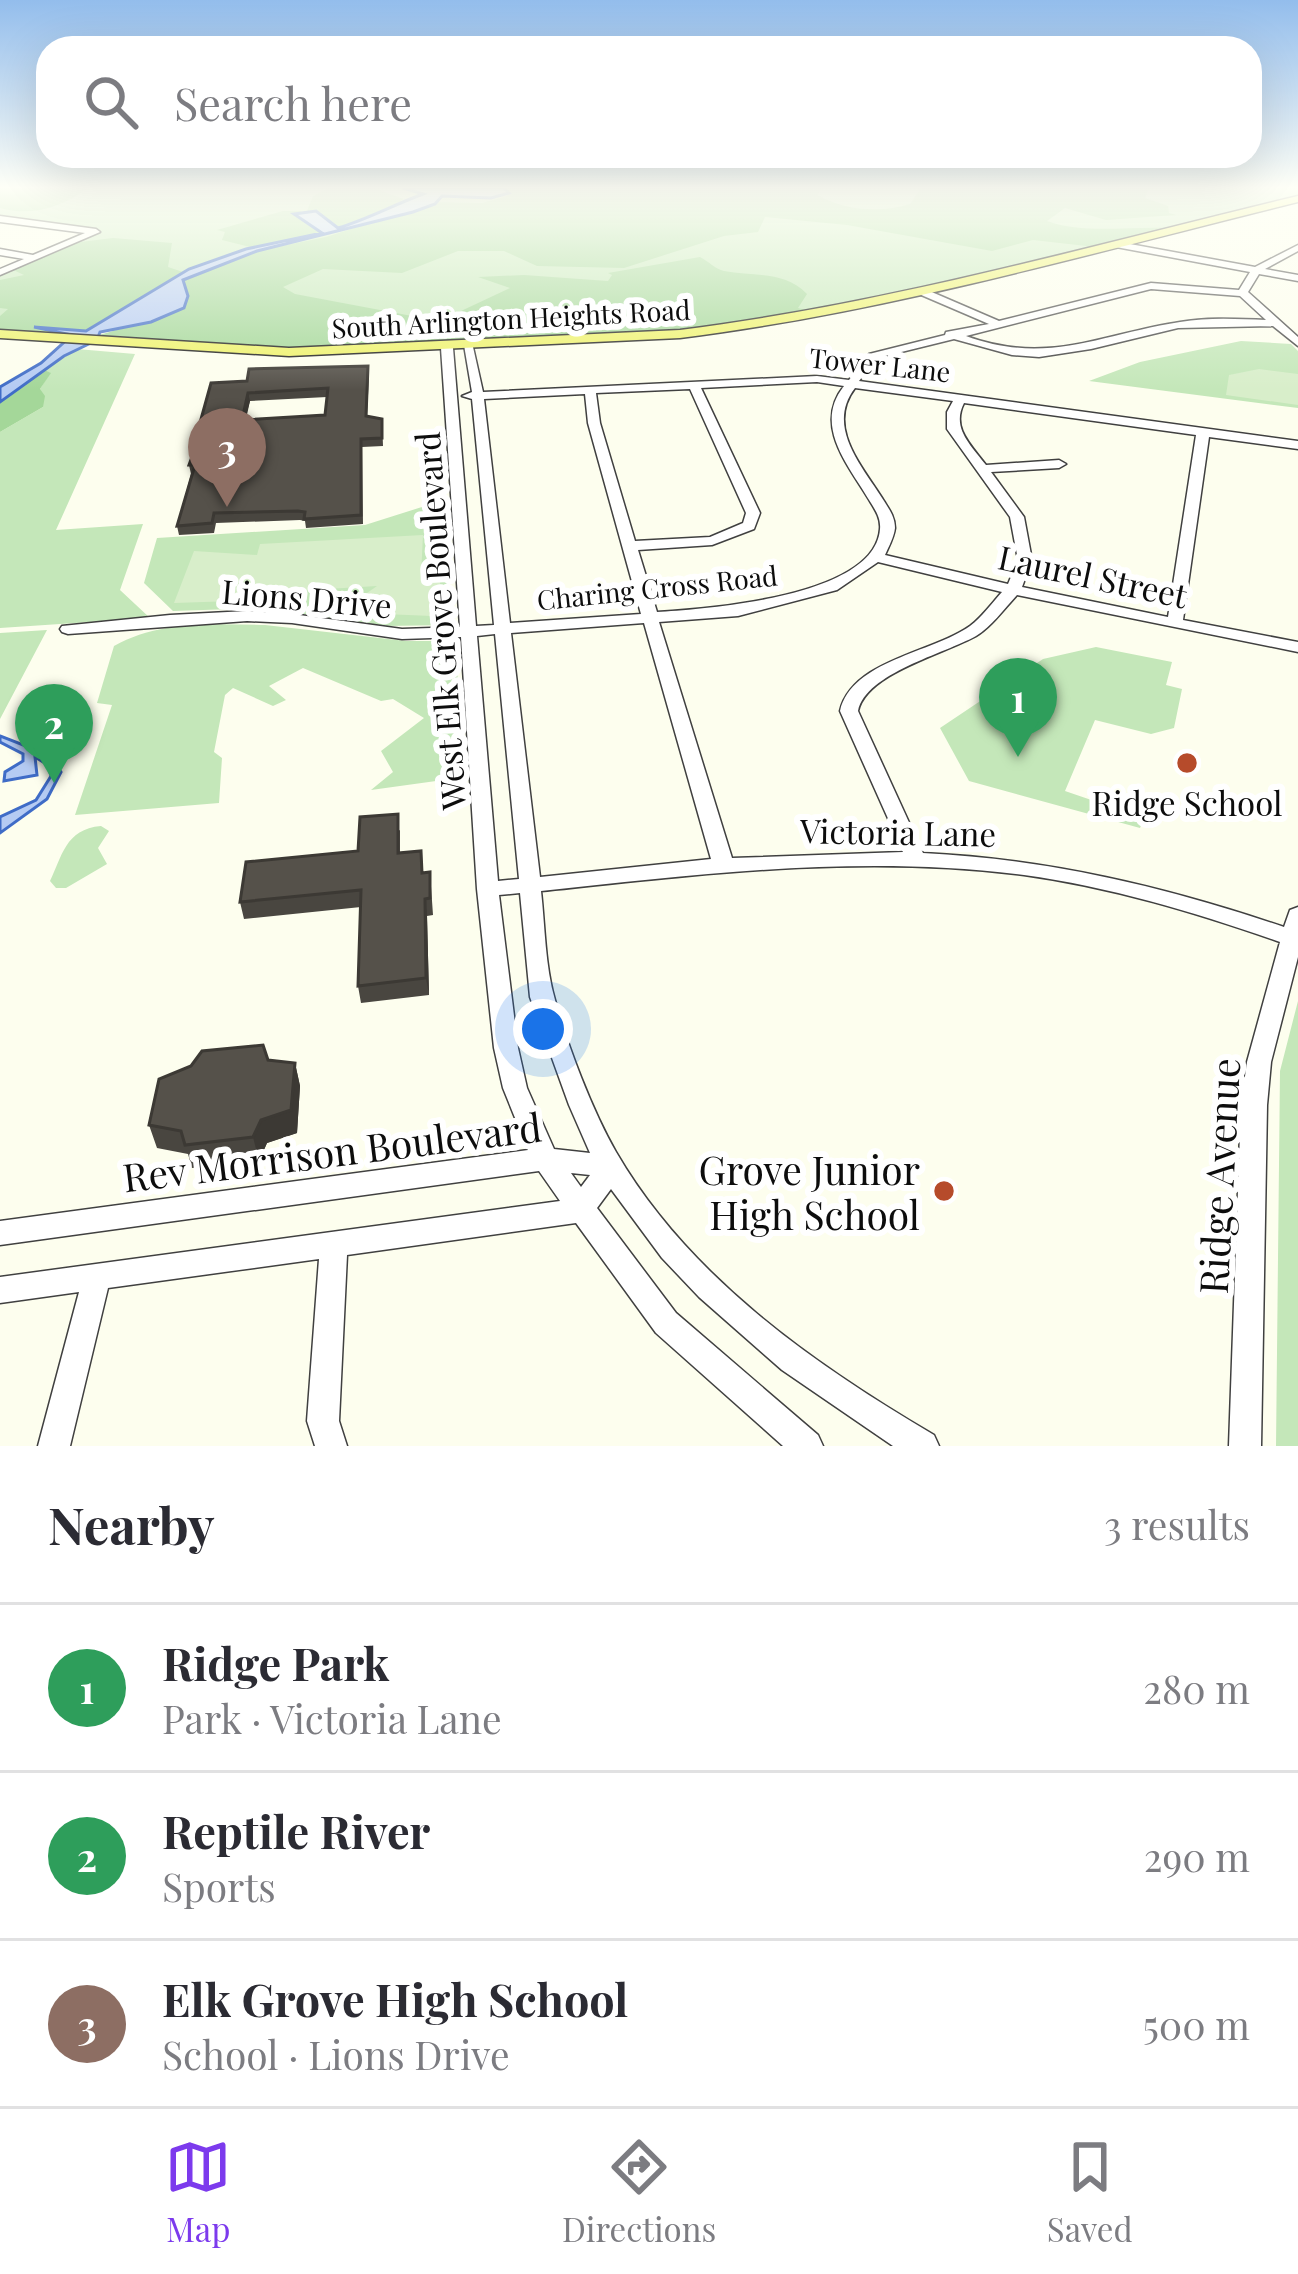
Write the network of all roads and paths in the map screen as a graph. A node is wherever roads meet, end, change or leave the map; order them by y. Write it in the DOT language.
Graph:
graph roads {
  1 [pos="25,255"];
  2 [pos="40,255"];
  3 [pos="1078,255"];
  4 [pos="1083,255"];
  5 [pos="1183,255"];
  6 [pos="1285,255"];
  7 [pos="36,257"];
  8 [pos="1259,270"];
  9 [pos="0,272"];
  10 [pos="1298,277"];
  11 [pos="923,292"];
  12 [pos="1243,293"];
  13 [pos="994,322"];
  14 [pos="1272,323"];
  15 [pos="950,334"];
  16 [pos="0,336"];
  17 [pos="1298,343"];
  18 [pos="469,350"];
  19 [pos="447,351"];
  20 [pos="852,382"];
  21 [pos="694,385"];
  22 [pos="590,390"];
  23 [pos="478,395"];
  24 [pos="453,397"];
  25 [pos="961,397"];
  26 [pos="1203,432"];
  27 [pos="1298,445"];
  28 [pos="1059,464"];
  29 [pos="984,469"];
  30 [pos="629,546"];
  31 [pos="876,557"];
  32 [pos="1013,590"];
  33 [pos="652,619"];
  34 [pos="1175,623"];
  35 [pos="68,629"];
  36 [pos="500,630"];
  37 [pos="470,633"];
  38 [pos="1298,647"];
  39 [pos="916,859"];
  40 [pos="724,867"];
  41 [pos="533,885"];
  42 [pos="488,889"];
  43 [pos="1296,931"];
  44 [pos="545,1160"];
  45 [pos="611,1166"];
  46 [pos="581,1210"];
  47 [pos="0,1233"];
  48 [pos="334,1245"];
  49 [pos="98,1277"];
  50 [pos="0,1290"];
  51 [pos="54,1446"];
  52 [pos="331,1446"];
  53 [pos="807,1446"];
  54 [pos="923,1446"];
  55 [pos="1245,1446"];
  1 -- 7 [label="street"];
  2 -- 7 [label="street"];
  3 -- 18 [label="main road, South Arlington Heights Road"];
  4 -- 11 [label="main road, South Arlington Heights Road"];
  5 -- 8 [label="street"];
  6 -- 8 [label="street"];
  7 -- 9 [label="street"];
  8 -- 10 [label="street"];
  8 -- 12 [label="street"];
  11 -- 13 [label="street"];
  11 -- 18 [label="main road, South Arlington Heights Road"];
  12 -- 13 [label="street"];
  12 -- 14 [label="street"];
  13 -- 15 [label="street"];
  14 -- 15 [label="street"];
  14 -- 17 [label="street"];
  15 -- 20 [label="street"];
  16 -- 19 [label="main road, South Arlington Heights Road"];
  18 -- 19 [label="main road, South Arlington Heights Road"];
  18 -- 23 [label="street, West Elk Grove Boulevard"];
  19 -- 24 [label="street, West Elk Grove Boulevard"];
  20 -- 21 [label="street, Tower Lane"];
  20 -- 25 [label="street, Tower Lane"];
  20 -- 31 [label="street"];
  21 -- 22 [label="street, Tower Lane"];
  21 -- 30 [label="street"];
  22 -- 23 [label="street, Tower Lane"];
  22 -- 30 [label="street"];
  23 -- 24 [label="street, Tower Lane"];
  23 -- 36 [label="street, West Elk Grove Boulevard"];
  24 -- 37 [label="street, West Elk Grove Boulevard"];
  25 -- 26 [label="street, Tower Lane"];
  25 -- 29 [label="street"];
  26 -- 27 [label="street, Tower Lane"];
  26 -- 34 [label="street"];
  28 -- 29 [label="street"];
  29 -- 32 [label="street"];
  30 -- 33 [label="street"];
  31 -- 32 [label="street, Laurel Street"];
  31 -- 33 [label="street, Charing Cross Road"];
  32 -- 34 [label="street, Laurel Street"];
  32 -- 39 [label="street"];
  33 -- 36 [label="street, Charing Cross Road"];
  33 -- 40 [label="street"];
  34 -- 38 [label="street, Laurel Street"];
  35 -- 37 [label="street, Lions Drive"];
  36 -- 37 [label="street, Charing Cross Road"];
  36 -- 41 [label="street, West Elk Grove Boulevard"];
  37 -- 42 [label="street, West Elk Grove Boulevard"];
  39 -- 40 [label="street, Victoria Lane"];
  39 -- 43 [label="street, Victoria Lane"];
  40 -- 41 [label="street, Victoria Lane"];
  41 -- 42 [label="street, Victoria Lane"];
  41 -- 45 [label="street, West Elk Grove Boulevard"];
  42 -- 44 [label="street, West Elk Grove Boulevard"];
  43 -- 55 [label="street, Ridge Avenue"];
  44 -- 45 [label="street, Rev Morrison Boulevard"];
  44 -- 46 [label="street, West Elk Grove Boulevard"];
  44 -- 47 [label="street, Rev Morrison Boulevard"];
  45 -- 46 [label="street"];
  45 -- 54 [label="street, West Elk Grove Boulevard"];
  46 -- 48 [label="street"];
  46 -- 53 [label="street, West Elk Grove Boulevard"];
  48 -- 49 [label="street"];
  48 -- 52 [label="street"];
  49 -- 50 [label="street"];
  49 -- 51 [label="street"];
}
